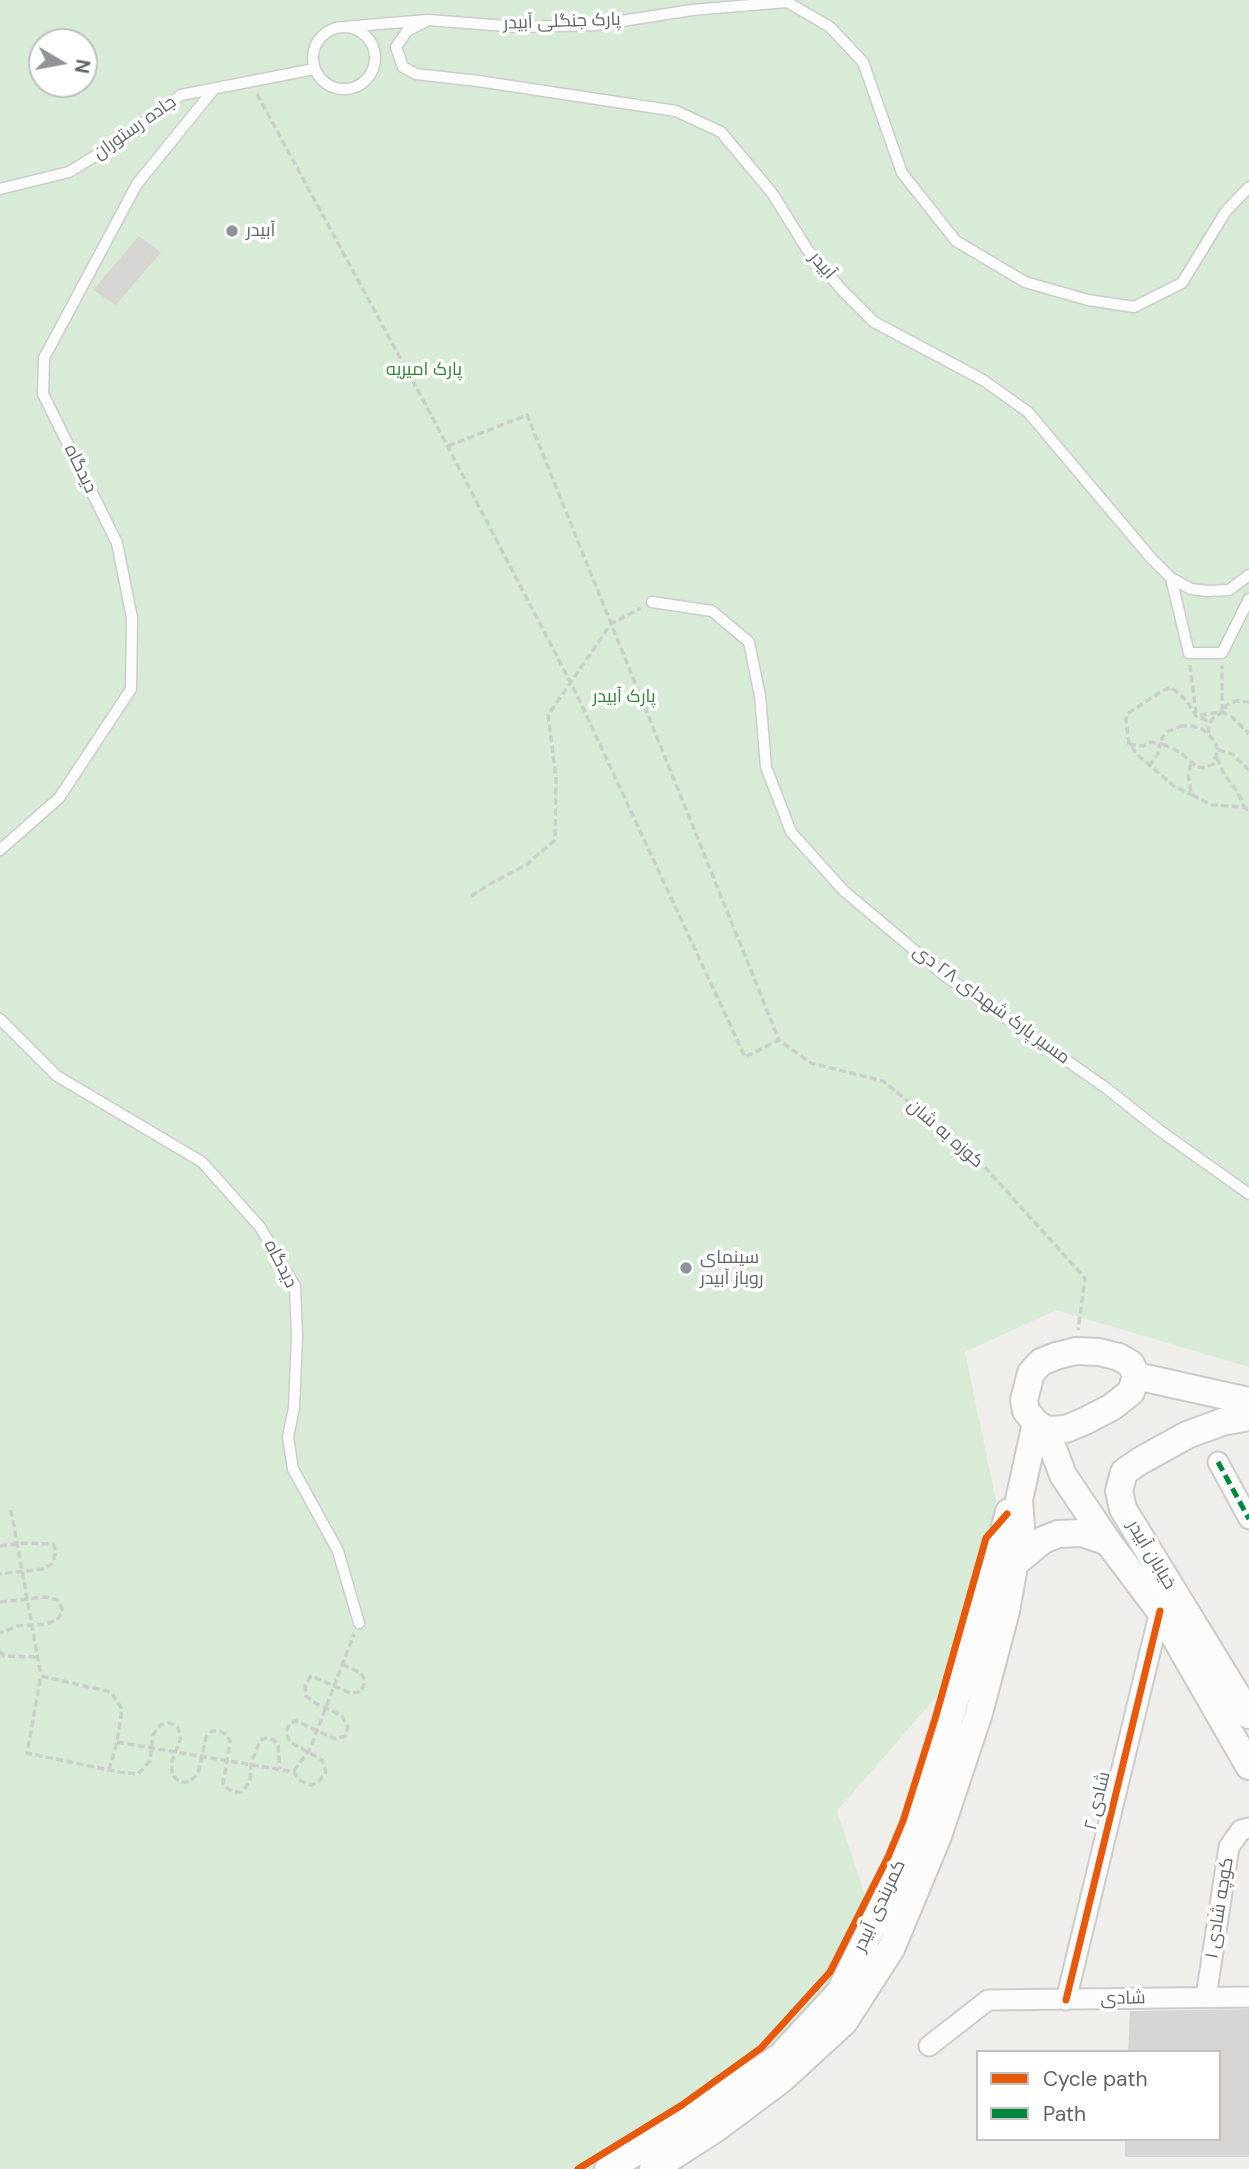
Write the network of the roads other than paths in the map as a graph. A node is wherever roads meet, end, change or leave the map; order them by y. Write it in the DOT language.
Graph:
graph roads {
  1 [pos="428,20"];
  2 [pos="343,27"];
  3 [pos="314,69"];
  4 [pos="214,89"];
  5 [pos="1249,187"];
  6 [pos="0,189"];
  7 [pos="1249,575"];
  8 [pos="1171,578"];
  9 [pos="1249,599"];
  10 [pos="652,601"];
  11 [pos="0,850"];
  12 [pos="0,1020"];
  13 [pos="1249,1194"];
  14 [pos="1136,1376"];
  15 [pos="1249,1401"];
  16 [pos="1249,1417"];
  17 [pos="1041,1426"];
  18 [pos="1219,1462"];
  19 [pos="1019,1500"];
  20 [pos="1249,1519"];
  21 [pos="1108,1542"];
  22 [pos="1014,1564"];
  23 [pos="1160,1611"];
  24 [pos="359,1623"];
  25 [pos="1249,1716"];
  26 [pos="1249,1766"];
  27 [pos="1249,1828"];
  28 [pos="1206,1997"];
  29 [pos="1249,1997"];
  30 [pos="1066,2000"];
  31 [pos="929,2046"];
  32 [pos="608,2169"];
  33 [pos="653,2169"];
  1 -- 2 [label="lane, پارک جنگلی آبیدر"];
  1 -- 5 [label="lane, پارک جنگلی آبیدر"];
  1 -- 8 [label="lane, آبیدر"];
  2 -- 3 [label="lane"];
  2 -- 3 [label="lane"];
  3 -- 4 [label="lane, جاده رستوران"];
  4 -- 6 [label="lane, جاده رستوران"];
  4 -- 11 [label="lane, دیدگاه"];
  7 -- 8 [label="lane, آبیدر"];
  8 -- 9 [label="lane"];
  10 -- 13 [label="lane, مسیر پارک شهدای ۲۸ دی"];
  12 -- 24 [label="lane, دیدگاه"];
  14 -- 15 [label="main road"];
  14 -- 17 [label="main road"];
  14 -- 17 [label="main road"];
  16 -- 25 [label="main road, خیابان آبیدر"];
  17 -- 19 [label="main road, کمربندی آبیدر"];
  17 -- 21 [label="main road, خیابان آبیدر"];
  18 -- 20 [label="street"];
  19 -- 22 [label="main road, کمربندی آبیدر"];
  19 -- 32 [label="main road, کمربندی آبیدر"];
  21 -- 22 [label="main road"];
  21 -- 23 [label="main road, خیابان آبیدر"];
  22 -- 33 [label="main road, کمربندی آبیدر"];
  23 -- 26 [label="main road, خیابان آبیدر"];
  23 -- 30 [label="street, شادی ۲"];
  27 -- 28 [label="street, کوچه شادی ۱"];
  28 -- 29 [label="street, شادی"];
  28 -- 30 [label="street, شادی"];
  30 -- 31 [label="street, شادی"];
}
